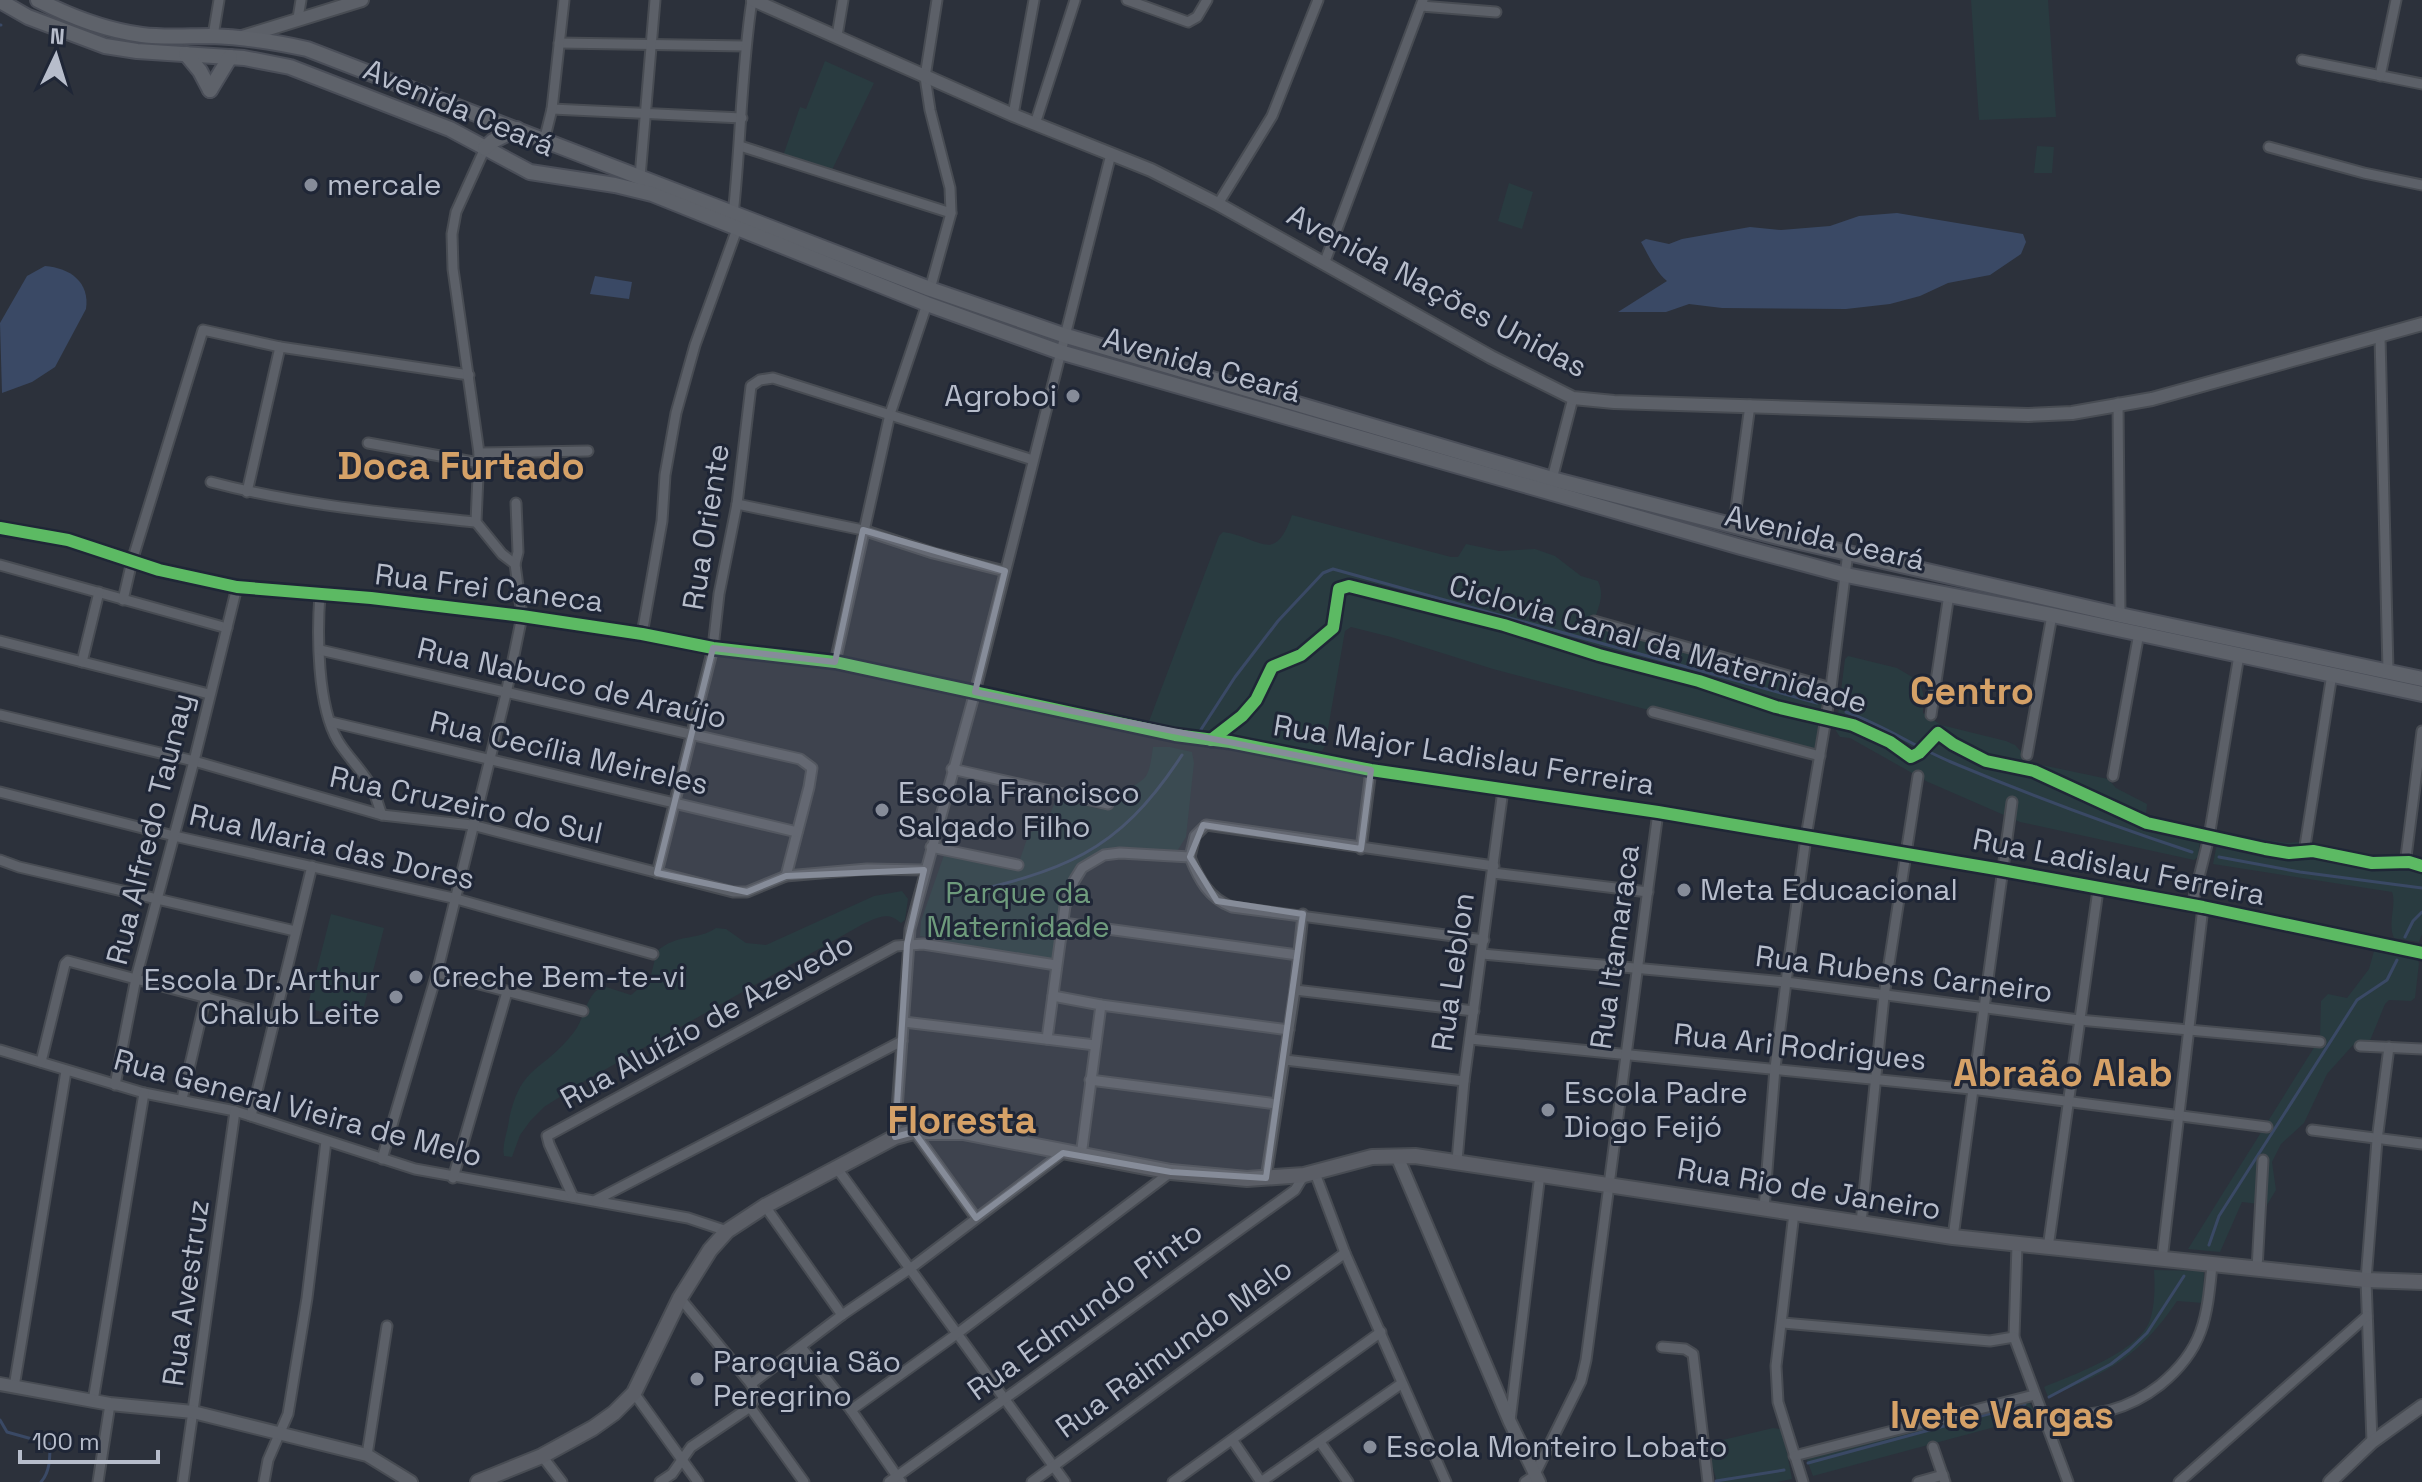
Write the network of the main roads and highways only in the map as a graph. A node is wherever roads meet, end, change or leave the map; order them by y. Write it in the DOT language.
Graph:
graph roads {
  1 [pos="38,0"];
  2 [pos="0,1"];
  3 [pos="237,39"];
  4 [pos="186,54"];
  5 [pos="213,56"];
  6 [pos="230,57"];
  7 [pos="517,129"];
  8 [pos="548,142"];
  9 [pos="485,148"];
  10 [pos="545,175"];
  11 [pos="735,222"];
  12 [pos="929,296"];
  13 [pos="1712,520"];
  14 [pos="1683,530"];
  15 [pos="1778,537"];
  16 [pos="1741,547"];
  17 [pos="2422,679"];
  18 [pos="2422,694"];
  19 [pos="2422,1282"];
  20 [pos="478,1482"];
  1 -- 3 [label="main road, Avenida Ceará"];
  2 -- 4 [label="main road, Avenida Ceará"];
  3 -- 5 [label="main road"];
  3 -- 7 [label="main road, Avenida Ceará"];
  4 -- 5 [label="main road, Avenida Ceará"];
  4 -- 6 [label="main road"];
  5 -- 6 [label="main road, Avenida Ceará"];
  6 -- 9 [label="main road, Avenida Ceará"];
  7 -- 8 [label="main road, Avenida Ceará"];
  7 -- 9 [label="main road"];
  8 -- 10 [label="main road"];
  8 -- 11 [label="main road, Avenida Ceará"];
  9 -- 10 [label="main road, Avenida Ceará"];
  10 -- 11 [label="main road, Avenida Ceará"];
  11 -- 12 [label="main road, Avenida Ceará"];
  12 -- 13 [label="main road, Avenida Ceará"];
  12 -- 14 [label="main road, Avenida Ceará"];
  13 -- 14 [label="main road"];
  13 -- 15 [label="main road, Avenida Ceará"];
  14 -- 16 [label="main road, Avenida Ceará"];
  15 -- 16 [label="main road"];
  15 -- 17 [label="main road, Avenida Ceará"];
  16 -- 18 [label="main road, Avenida Ceará"];
  19 -- 20 [label="main road, Rua Rio de Janeiro"];
}
